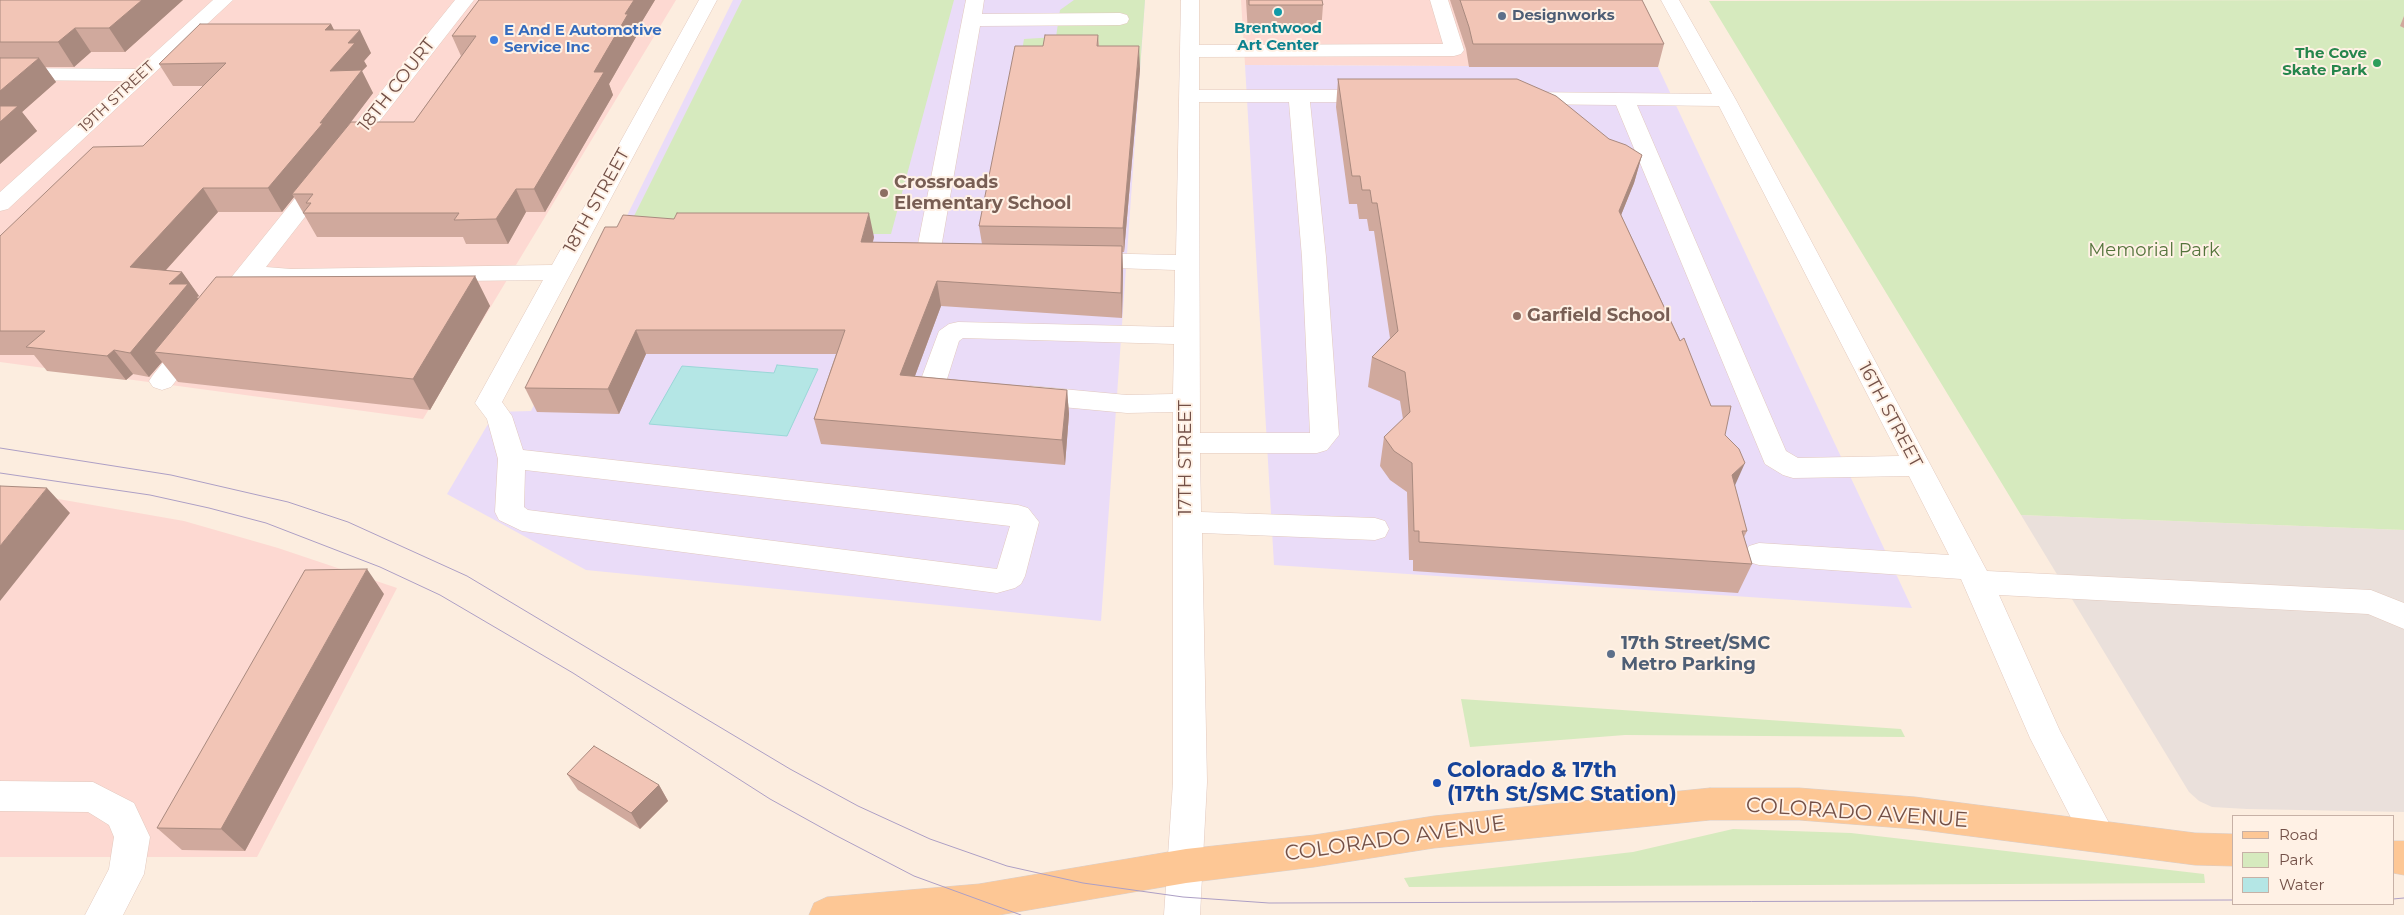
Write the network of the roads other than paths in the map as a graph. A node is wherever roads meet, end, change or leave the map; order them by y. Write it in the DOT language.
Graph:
graph roads {
  1 [pos="224,0"];
  2 [pos="464,0"];
  3 [pos="708,0"];
  4 [pos="1190,0"];
  5 [pos="1439,0"];
  6 [pos="1670,0"];
  7 [pos="974,10"];
  8 [pos="1120,19"];
  9 [pos="1191,51"];
  10 [pos="0,74"];
  11 [pos="142,75"];
  12 [pos="1190,96"];
  13 [pos="1299,96"];
  14 [pos="1398,97"];
  15 [pos="1496,98"];
  16 [pos="1624,99"];
  17 [pos="1726,100"];
  18 [pos="3,200"];
  19 [pos="978,259"];
  20 [pos="1067,260"];
  21 [pos="1188,263"];
  22 [pos="558,272"];
  23 [pos="248,273"];
  24 [pos="1187,336"];
  25 [pos="162,381"];
  26 [pos="1186,403"];
  27 [pos="1186,443"];
  28 [pos="512,459"];
  29 [pos="1916,466"];
  30 [pos="1187,522"];
  31 [pos="1375,529"];
  32 [pos="1759,554"];
  33 [pos="1974,575"];
  34 [pos="2404,617"];
  35 [pos="0,796"];
  36 [pos="2098,836"];
  37 [pos="2232,850"];
  38 [pos="1186,866"];
  39 [pos="102,915"];
  40 [pos="827,915"];
  41 [pos="1182,915"];
  1 -- 11 [label="street, 19TH STREET"];
  2 -- 23 [label="street, 18TH COURT"];
  3 -- 22 [label="street, 18TH STREET"];
  4 -- 9 [label="street, 17TH STREET"];
  5 -- 9 [label="street"];
  6 -- 17 [label="street, 16TH STREET"];
  7 -- 8 [label="street"];
  7 -- 19 [label="street"];
  9 -- 12 [label="street, 17TH STREET"];
  10 -- 11 [label="street"];
  11 -- 18 [label="street, 19TH STREET"];
  12 -- 13 [label="street"];
  12 -- 21 [label="street, 17TH STREET"];
  13 -- 14 [label="street"];
  13 -- 27 [label="street"];
  15 -- 16 [label="street"];
  16 -- 17 [label="street"];
  16 -- 29 [label="street"];
  17 -- 29 [label="street, 16TH STREET"];
  20 -- 21 [label="street"];
  21 -- 24 [label="street, 17TH STREET"];
  22 -- 23 [label="street"];
  22 -- 28 [label="street, 18TH STREET"];
  23 -- 25 [label="street, 18TH COURT"];
  24 -- 26 [label="street, 17TH STREET"];
  24 -- 26 [label="street"];
  26 -- 27 [label="street, 17TH STREET"];
  27 -- 30 [label="street, 17TH STREET"];
  28 -- 28 [label="street"];
  29 -- 33 [label="street, 16TH STREET"];
  30 -- 31 [label="street"];
  30 -- 38 [label="street, 17TH STREET"];
  32 -- 33 [label="street"];
  33 -- 34 [label="street"];
  33 -- 36 [label="street, 16TH STREET"];
  35 -- 39 [label="street"];
  36 -- 37 [label="main road, COLORADO AVENUE"];
  36 -- 38 [label="main road, COLORADO AVENUE"];
  38 -- 40 [label="main road, COLORADO AVENUE"];
  38 -- 41 [label="street, 17TH STREET"];
}
